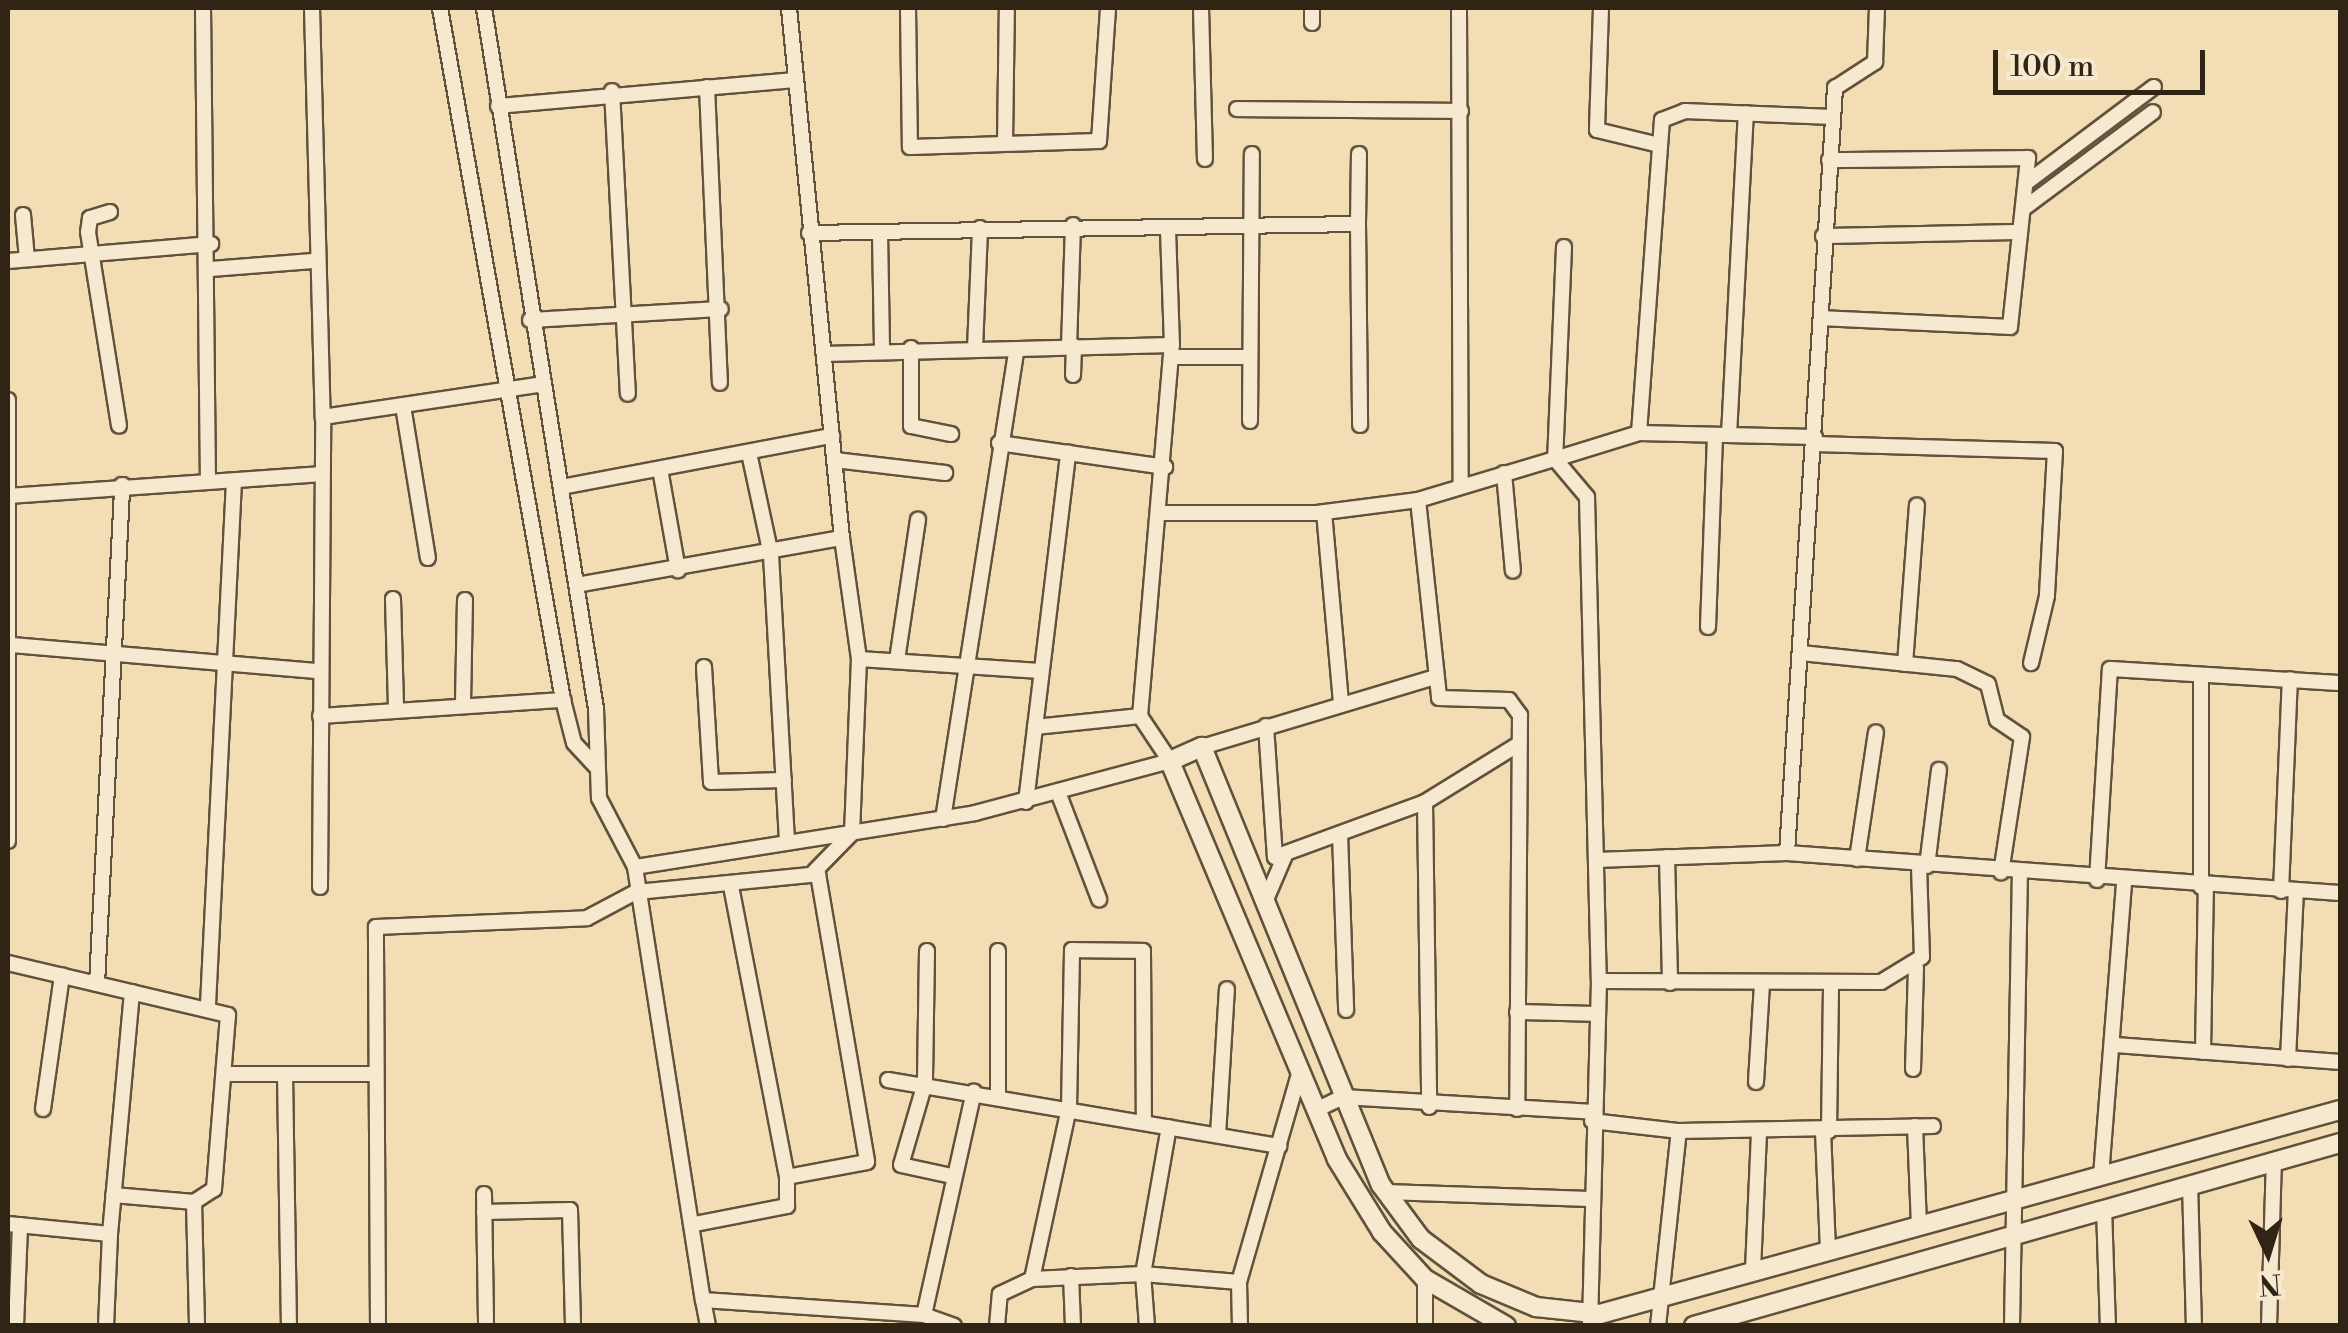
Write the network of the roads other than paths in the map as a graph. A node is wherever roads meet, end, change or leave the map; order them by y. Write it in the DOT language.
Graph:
graph roads {
  1 [pos="203,8"];
  2 [pos="312,8"];
  3 [pos="440,8"];
  4 [pos="484,8"];
  5 [pos="789,8"];
  6 [pos="908,8"];
  7 [pos="1007,8"];
  8 [pos="1108,8"];
  9 [pos="1201,8"];
  10 [pos="1459,8"];
  11 [pos="1601,8"];
  12 [pos="1877,8"];
  13 [pos="794,80"];
  14 [pos="706,87"];
  15 [pos="2154,87"];
  16 [pos="612,92"];
  17 [pos="498,106"];
  18 [pos="1237,109"];
  19 [pos="1461,111"];
  20 [pos="2152,112"];
  21 [pos="1746,113"];
  22 [pos="1832,117"];
  23 [pos="1006,143"];
  24 [pos="1659,145"];
  25 [pos="1252,154"];
  26 [pos="1359,154"];
  27 [pos="1205,159"];
  28 [pos="1829,160"];
  29 [pos="2026,182"];
  30 [pos="2022,208"];
  31 [pos="110,212"];
  32 [pos="23,215"];
  33 [pos="1073,224"];
  34 [pos="1358,224"];
  35 [pos="1252,226"];
  36 [pos="980,228"];
  37 [pos="1168,230"];
  38 [pos="2020,232"];
  39 [pos="810,233"];
  40 [pos="880,233"];
  41 [pos="1823,236"];
  42 [pos="211,244"];
  43 [pos="1564,247"];
  44 [pos="92,253"];
  45 [pos="27,259"];
  46 [pos="8,260"];
  47 [pos="313,261"];
  48 [pos="211,269"];
  49 [pos="721,309"];
  50 [pos="627,314"];
  51 [pos="1821,318"];
  52 [pos="530,320"];
  53 [pos="1071,346"];
  54 [pos="882,347"];
  55 [pos="911,348"];
  56 [pos="975,349"];
  57 [pos="1172,351"];
  58 [pos="1016,352"];
  59 [pos="824,354"];
  60 [pos="1249,357"];
  61 [pos="1073,375"];
  62 [pos="720,382"];
  63 [pos="544,384"];
  64 [pos="503,392"];
  65 [pos="628,394"];
  66 [pos="8,400"];
  67 [pos="402,406"];
  68 [pos="322,418"];
  69 [pos="1250,421"];
  70 [pos="1360,425"];
  71 [pos="119,426"];
  72 [pos="1640,433"];
  73 [pos="951,434"];
  74 [pos="832,436"];
  75 [pos="1722,437"];
  76 [pos="1815,441"];
  77 [pos="999,443"];
  78 [pos="749,452"];
  79 [pos="1068,453"];
  80 [pos="1554,459"];
  81 [pos="835,460"];
  82 [pos="1164,467"];
  83 [pos="660,469"];
  84 [pos="945,473"];
  85 [pos="1504,473"];
  86 [pos="320,474"];
  87 [pos="234,481"];
  88 [pos="208,482"];
  89 [pos="122,485"];
  90 [pos="1461,486"];
  91 [pos="561,487"];
  92 [pos="11,496"];
  93 [pos="1418,500"];
  94 [pos="1917,505"];
  95 [pos="1324,512"];
  96 [pos="1160,514"];
  97 [pos="918,520"];
  98 [pos="842,538"];
  99 [pos="771,556"];
  100 [pos="428,558"];
  101 [pos="678,570"];
  102 [pos="1512,571"];
  103 [pos="577,585"];
  104 [pos="393,600"];
  105 [pos="465,600"];
  106 [pos="1708,627"];
  107 [pos="14,645"];
  108 [pos="116,652"];
  109 [pos="1800,653"];
  110 [pos="859,660"];
  111 [pos="897,660"];
  112 [pos="967,662"];
  113 [pos="2031,663"];
  114 [pos="1905,664"];
  115 [pos="227,666"];
  116 [pos="704,668"];
  117 [pos="1041,670"];
  118 [pos="318,671"];
  119 [pos="2201,675"];
  120 [pos="1435,678"];
  121 [pos="2290,679"];
  122 [pos="2340,683"];
  123 [pos="563,700"];
  124 [pos="1341,701"];
  125 [pos="463,704"];
  126 [pos="396,706"];
  127 [pos="320,716"];
  128 [pos="1140,716"];
  129 [pos="1266,726"];
  130 [pos="1035,728"];
  131 [pos="1876,732"];
  132 [pos="1519,744"];
  133 [pos="1202,748"];
  134 [pos="1170,760"];
  135 [pos="596,768"];
  136 [pos="1939,770"];
  137 [pos="784,780"];
  138 [pos="1058,792"];
  139 [pos="1026,802"];
  140 [pos="1425,802"];
  141 [pos="942,819"];
  142 [pos="852,833"];
  143 [pos="1340,834"];
  144 [pos="8,841"];
  145 [pos="787,842"];
  146 [pos="1286,853"];
  147 [pos="1787,853"];
  148 [pos="1667,857"];
  149 [pos="1857,858"];
  150 [pos="1596,860"];
  151 [pos="1923,866"];
  152 [pos="636,867"];
  153 [pos="814,872"];
  154 [pos="2001,872"];
  155 [pos="2020,873"];
  156 [pos="2096,880"];
  157 [pos="2124,882"];
  158 [pos="731,886"];
  159 [pos="320,887"];
  160 [pos="2204,887"];
  161 [pos="2289,891"];
  162 [pos="636,892"];
  163 [pos="2340,892"];
  164 [pos="1099,900"];
  165 [pos="1264,902"];
  166 [pos="927,951"];
  167 [pos="998,951"];
  168 [pos="8,962"];
  169 [pos="1916,968"];
  170 [pos="62,975"];
  171 [pos="1599,982"];
  172 [pos="1762,982"];
  173 [pos="1831,982"];
  174 [pos="1670,983"];
  175 [pos="97,984"];
  176 [pos="1227,989"];
  177 [pos="132,992"];
  178 [pos="208,1005"];
  179 [pos="1346,1010"];
  180 [pos="1518,1012"];
  181 [pos="1597,1014"];
  182 [pos="2116,1045"];
  183 [pos="2203,1052"];
  184 [pos="2288,1059"];
  185 [pos="2340,1062"];
  186 [pos="1913,1069"];
  187 [pos="1300,1070"];
  188 [pos="226,1074"];
  189 [pos="286,1074"];
  190 [pos="371,1074"];
  191 [pos="888,1080"];
  192 [pos="1756,1082"];
  193 [pos="925,1084"];
  194 [pos="974,1092"];
  195 [pos="998,1096"];
  196 [pos="1344,1098"];
  197 [pos="1429,1107"];
  198 [pos="1069,1108"];
  199 [pos="1517,1109"];
  200 [pos="43,1110"];
  201 [pos="1316,1110"];
  202 [pos="2340,1110"];
  203 [pos="1593,1116"];
  204 [pos="1144,1122"];
  205 [pos="1915,1126"];
  206 [pos="1933,1126"];
  207 [pos="1168,1127"];
  208 [pos="1679,1131"];
  209 [pos="1826,1131"];
  210 [pos="1759,1132"];
  211 [pos="1218,1135"];
  212 [pos="2340,1143"];
  213 [pos="1278,1146"];
  214 [pos="2274,1161"];
  215 [pos="952,1176"];
  216 [pos="2101,1176"];
  217 [pos="787,1177"];
  218 [pos="2190,1184"];
  219 [pos="1386,1192"];
  220 [pos="113,1194"];
  221 [pos="484,1194"];
  222 [pos="1590,1200"];
  223 [pos="2012,1200"];
  224 [pos="194,1202"];
  225 [pos="2104,1208"];
  226 [pos="484,1212"];
  227 [pos="694,1224"];
  228 [pos="14,1225"];
  229 [pos="1919,1226"];
  230 [pos="2014,1233"];
  231 [pos="110,1234"];
  232 [pos="1828,1250"];
  233 [pos="1754,1270"];
  234 [pos="1142,1274"];
  235 [pos="1071,1276"];
  236 [pos="1425,1279"];
  237 [pos="1032,1280"];
  238 [pos="1238,1282"];
  239 [pos="1662,1295"];
  240 [pos="703,1300"];
  241 [pos="924,1315"];
  242 [pos="1591,1321"];
  243 [pos="957,1325"];
  244 [pos="16,1326"];
  245 [pos="106,1326"];
  246 [pos="197,1326"];
  247 [pos="289,1326"];
  248 [pos="378,1326"];
  249 [pos="486,1326"];
  250 [pos="573,1326"];
  251 [pos="708,1326"];
  252 [pos="998,1326"];
  253 [pos="1074,1326"];
  254 [pos="1147,1326"];
  255 [pos="1240,1326"];
  256 [pos="1426,1326"];
  257 [pos="1506,1326"];
  258 [pos="1658,1326"];
  259 [pos="1694,1326"];
  260 [pos="2012,1326"];
  261 [pos="2108,1326"];
  262 [pos="2194,1326"];
  263 [pos="2269,1326"];
  1 -- 42 [label="street"];
  2 -- 47 [label="street"];
  3 -- 64 [label="street"];
  4 -- 17 [label="street"];
  5 -- 13 [label="street"];
  6 -- 23 [label="street"];
  7 -- 23 [label="street"];
  8 -- 23 [label="street"];
  9 -- 27 [label="street"];
  10 -- 19 [label="street"];
  11 -- 24 [label="street"];
  12 -- 22 [label="street"];
  13 -- 14 [label="street"];
  13 -- 39 [label="street"];
  14 -- 16 [label="street"];
  14 -- 49 [label="street"];
  15 -- 29 [label="street"];
  16 -- 17 [label="street"];
  16 -- 50 [label="street"];
  17 -- 52 [label="street"];
  18 -- 19 [label="street"];
  19 -- 90 [label="street"];
  20 -- 30 [label="street"];
  21 -- 22 [label="street"];
  21 -- 24 [label="street"];
  21 -- 75 [label="street"];
  22 -- 28 [label="street"];
  24 -- 72 [label="street"];
  25 -- 35 [label="street"];
  26 -- 34 [label="street"];
  28 -- 29 [label="street"];
  28 -- 41 [label="street"];
  29 -- 30 [label="street"];
  30 -- 38 [label="street"];
  31 -- 44 [label="street"];
  32 -- 45 [label="street"];
  33 -- 36 [label="street"];
  33 -- 37 [label="street"];
  33 -- 53 [label="street"];
  34 -- 35 [label="street"];
  34 -- 70 [label="street"];
  35 -- 37 [label="street"];
  35 -- 60 [label="street"];
  36 -- 40 [label="street"];
  36 -- 56 [label="street"];
  37 -- 57 [label="street"];
  38 -- 41 [label="street"];
  38 -- 51 [label="street"];
  39 -- 40 [label="street"];
  39 -- 59 [label="street"];
  40 -- 54 [label="street"];
  41 -- 51 [label="street"];
  42 -- 44 [label="street"];
  42 -- 48 [label="street"];
  43 -- 80 [label="street"];
  44 -- 45 [label="street"];
  44 -- 71 [label="street"];
  45 -- 46 [label="street"];
  47 -- 48 [label="street"];
  47 -- 68 [label="street"];
  48 -- 88 [label="street"];
  49 -- 50 [label="street"];
  49 -- 62 [label="street"];
  50 -- 52 [label="street"];
  50 -- 65 [label="street"];
  51 -- 76 [label="street"];
  52 -- 63 [label="street"];
  53 -- 57 [label="street"];
  53 -- 58 [label="street"];
  53 -- 61 [label="street"];
  54 -- 55 [label="street"];
  54 -- 59 [label="street"];
  55 -- 56 [label="street"];
  55 -- 73 [label="street"];
  56 -- 58 [label="street"];
  57 -- 60 [label="street"];
  57 -- 82 [label="street"];
  58 -- 77 [label="street"];
  59 -- 74 [label="street"];
  60 -- 69 [label="street"];
  63 -- 64 [label="street"];
  63 -- 91 [label="street"];
  64 -- 67 [label="street"];
  64 -- 123 [label="street"];
  66 -- 92 [label="street"];
  67 -- 68 [label="street"];
  67 -- 100 [label="street"];
  68 -- 86 [label="street"];
  72 -- 75 [label="street"];
  72 -- 80 [label="street"];
  74 -- 78 [label="street"];
  74 -- 81 [label="street"];
  75 -- 76 [label="street"];
  75 -- 106 [label="street"];
  76 -- 109 [label="street"];
  76 -- 113 [label="street"];
  77 -- 79 [label="street"];
  77 -- 112 [label="street"];
  78 -- 83 [label="street"];
  78 -- 99 [label="street"];
  79 -- 82 [label="street"];
  79 -- 117 [label="street"];
  80 -- 85 [label="street"];
  80 -- 150 [label="street"];
  81 -- 84 [label="street"];
  81 -- 98 [label="street"];
  82 -- 96 [label="street"];
  83 -- 91 [label="street"];
  83 -- 101 [label="street"];
  85 -- 90 [label="street"];
  85 -- 102 [label="street"];
  86 -- 87 [label="street"];
  86 -- 118 [label="street"];
  87 -- 88 [label="street"];
  87 -- 115 [label="street"];
  88 -- 89 [label="street"];
  89 -- 92 [label="street"];
  89 -- 108 [label="street"];
  90 -- 93 [label="street"];
  91 -- 103 [label="street"];
  92 -- 107 [label="street"];
  93 -- 95 [label="street"];
  93 -- 120 [label="street"];
  94 -- 114 [label="street"];
  95 -- 96 [label="street"];
  95 -- 124 [label="street"];
  96 -- 128 [label="street"];
  97 -- 111 [label="street"];
  98 -- 99 [label="street"];
  98 -- 110 [label="street"];
  99 -- 101 [label="street"];
  99 -- 137 [label="street"];
  101 -- 103 [label="street"];
  103 -- 135 [label="street"];
  104 -- 126 [label="street"];
  105 -- 125 [label="street"];
  107 -- 108 [label="street"];
  107 -- 144 [label="street"];
  108 -- 115 [label="street"];
  108 -- 175 [label="street"];
  109 -- 114 [label="street"];
  109 -- 147 [label="street"];
  110 -- 111 [label="street"];
  110 -- 142 [label="street"];
  111 -- 112 [label="street"];
  112 -- 117 [label="street"];
  112 -- 141 [label="street"];
  114 -- 154 [label="street"];
  115 -- 118 [label="street"];
  115 -- 178 [label="street"];
  116 -- 137 [label="street"];
  117 -- 130 [label="street"];
  118 -- 127 [label="street"];
  119 -- 121 [label="street"];
  119 -- 156 [label="street"];
  119 -- 160 [label="street"];
  120 -- 124 [label="street"];
  120 -- 132 [label="street"];
  121 -- 122 [label="street"];
  121 -- 161 [label="street"];
  123 -- 125 [label="street"];
  123 -- 135 [label="street"];
  124 -- 129 [label="street"];
  125 -- 126 [label="street"];
  126 -- 127 [label="street"];
  127 -- 159 [label="street"];
  128 -- 130 [label="street"];
  128 -- 134 [label="street"];
  129 -- 133 [label="street"];
  129 -- 146 [label="street"];
  130 -- 139 [label="street"];
  131 -- 149 [label="street"];
  132 -- 140 [label="street"];
  132 -- 180 [label="street"];
  133 -- 134 [label="street"];
  133 -- 165 [label="street"];
  134 -- 138 [label="street"];
  134 -- 187 [label="street"];
  135 -- 152 [label="street"];
  136 -- 151 [label="street"];
  137 -- 145 [label="street"];
  138 -- 139 [label="street"];
  138 -- 164 [label="street"];
  139 -- 141 [label="street"];
  140 -- 143 [label="street"];
  140 -- 197 [label="street"];
  141 -- 142 [label="street"];
  142 -- 145 [label="street"];
  142 -- 153 [label="street"];
  143 -- 146 [label="street"];
  143 -- 179 [label="street"];
  145 -- 152 [label="street"];
  146 -- 165 [label="street"];
  147 -- 148 [label="street"];
  147 -- 149 [label="street"];
  148 -- 150 [label="street"];
  148 -- 174 [label="street"];
  149 -- 151 [label="street"];
  150 -- 171 [label="street"];
  151 -- 154 [label="street"];
  151 -- 169 [label="street"];
  152 -- 162 [label="street"];
  153 -- 158 [label="street"];
  153 -- 217 [label="street"];
  154 -- 155 [label="street"];
  155 -- 156 [label="street"];
  155 -- 223 [label="street"];
  156 -- 157 [label="street"];
  157 -- 160 [label="street"];
  157 -- 182 [label="street"];
  158 -- 162 [label="street"];
  158 -- 217 [label="street"];
  160 -- 161 [label="street"];
  160 -- 183 [label="street"];
  161 -- 163 [label="street"];
  161 -- 184 [label="street"];
  162 -- 190 [label="street"];
  162 -- 227 [label="street"];
  165 -- 196 [label="street"];
  166 -- 193 [label="street"];
  167 -- 195 [label="street"];
  168 -- 170 [label="street"];
  169 -- 173 [label="street"];
  169 -- 186 [label="street"];
  170 -- 175 [label="street"];
  170 -- 200 [label="street"];
  171 -- 174 [label="street"];
  171 -- 181 [label="street"];
  172 -- 173 [label="street"];
  172 -- 174 [label="street"];
  172 -- 192 [label="street"];
  173 -- 209 [label="street"];
  175 -- 177 [label="street"];
  176 -- 211 [label="street"];
  177 -- 178 [label="street"];
  177 -- 220 [label="street"];
  178 -- 188 [label="street"];
  180 -- 181 [label="street"];
  180 -- 199 [label="street"];
  181 -- 203 [label="street"];
  182 -- 183 [label="street"];
  182 -- 216 [label="street"];
  183 -- 184 [label="street"];
  184 -- 185 [label="street"];
  187 -- 201 [label="street"];
  187 -- 213 [label="street"];
  188 -- 189 [label="street"];
  188 -- 224 [label="street"];
  189 -- 190 [label="street"];
  189 -- 247 [label="street"];
  190 -- 248 [label="street"];
  191 -- 193 [label="street"];
  193 -- 194 [label="street"];
  193 -- 215 [label="street"];
  194 -- 195 [label="street"];
  194 -- 215 [label="street"];
  195 -- 198 [label="street"];
  196 -- 197 [label="street"];
  196 -- 201 [label="street"];
  196 -- 219 [label="street"];
  197 -- 199 [label="street"];
  198 -- 204 [label="street"];
  198 -- 204 [label="street"];
  198 -- 237 [label="street"];
  199 -- 203 [label="street"];
  201 -- 236 [label="street"];
  202 -- 216 [label="street"];
  203 -- 208 [label="street"];
  203 -- 222 [label="street"];
  204 -- 207 [label="street"];
  205 -- 206 [label="street"];
  205 -- 209 [label="street"];
  205 -- 229 [label="street"];
  207 -- 211 [label="street"];
  207 -- 234 [label="street"];
  208 -- 210 [label="street"];
  208 -- 239 [label="street"];
  209 -- 210 [label="street"];
  209 -- 232 [label="street"];
  210 -- 233 [label="street"];
  211 -- 213 [label="street"];
  212 -- 214 [label="street"];
  213 -- 238 [label="street"];
  214 -- 218 [label="street"];
  214 -- 263 [label="street"];
  215 -- 241 [label="street"];
  216 -- 223 [label="street"];
  217 -- 227 [label="street"];
  218 -- 225 [label="street"];
  218 -- 262 [label="street"];
  219 -- 222 [label="street"];
  219 -- 242 [label="street"];
  220 -- 224 [label="street"];
  220 -- 231 [label="street"];
  221 -- 226 [label="street"];
  222 -- 242 [label="street"];
  223 -- 229 [label="street"];
  223 -- 230 [label="street"];
  224 -- 246 [label="street"];
  225 -- 230 [label="street"];
  225 -- 261 [label="street"];
  226 -- 249 [label="street"];
  226 -- 250 [label="street"];
  227 -- 240 [label="street"];
  228 -- 231 [label="street"];
  228 -- 244 [label="street"];
  229 -- 232 [label="street"];
  230 -- 259 [label="street"];
  230 -- 260 [label="street"];
  231 -- 245 [label="street"];
  232 -- 233 [label="street"];
  233 -- 239 [label="street"];
  234 -- 235 [label="street"];
  234 -- 238 [label="street"];
  234 -- 254 [label="street"];
  235 -- 237 [label="street"];
  235 -- 253 [label="street"];
  236 -- 256 [label="street"];
  236 -- 257 [label="street"];
  237 -- 252 [label="street"];
  238 -- 255 [label="street"];
  239 -- 242 [label="street"];
  239 -- 258 [label="street"];
  240 -- 241 [label="street"];
  240 -- 251 [label="street"];
  241 -- 243 [label="street"];
}
